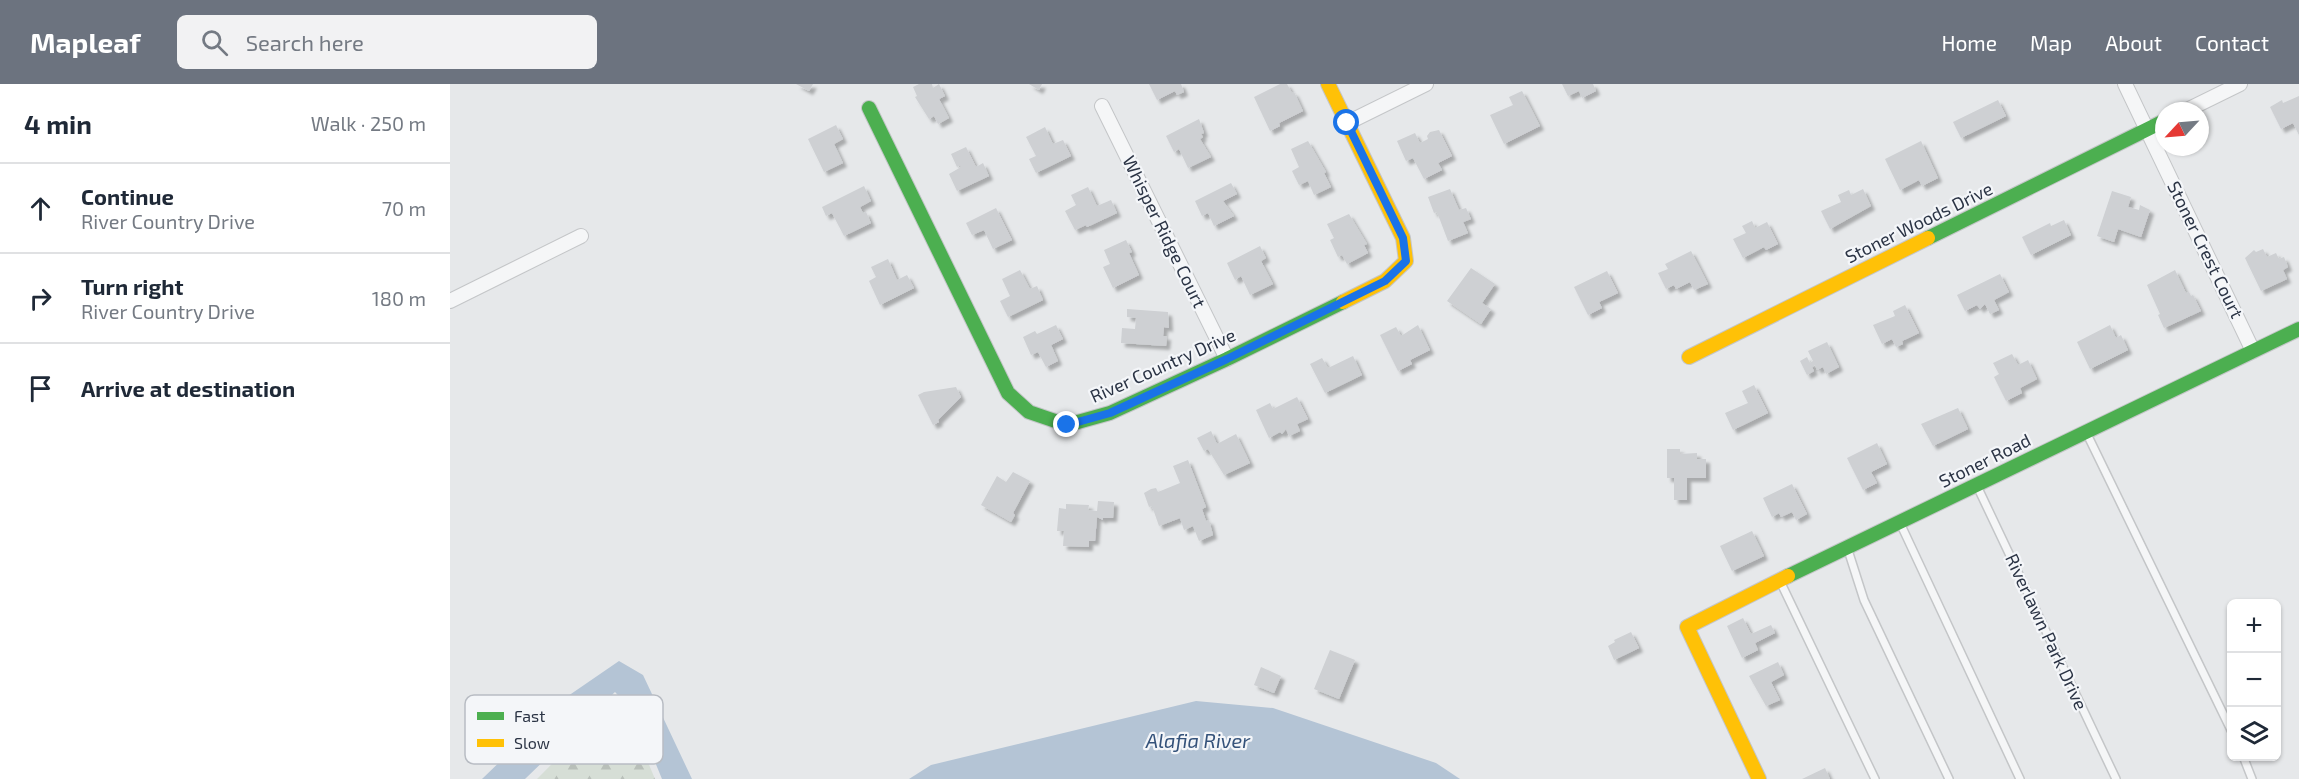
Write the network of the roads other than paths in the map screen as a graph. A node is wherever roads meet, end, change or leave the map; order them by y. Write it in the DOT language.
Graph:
graph roads {
  1 [pos="1328,84"];
  2 [pos="1426,84"];
  3 [pos="2125,84"];
  4 [pos="2240,84"];
  5 [pos="2203,102"];
  6 [pos="1102,105"];
  7 [pos="869,108"];
  8 [pos="1347,123"];
  9 [pos="2155,126"];
  10 [pos="2146,130"];
  11 [pos="581,236"];
  12 [pos="450,301"];
  13 [pos="2299,329"];
  14 [pos="2253,351"];
  15 [pos="1689,357"];
  16 [pos="1227,359"];
  17 [pos="2086,432"];
  18 [pos="1977,485"];
  19 [pos="1900,523"];
  20 [pos="1847,548"];
  21 [pos="1779,580"];
  22 [pos="2227,722"];
  23 [pos="2245,761"];
  24 [pos="1759,779"];
  25 [pos="1875,779"];
  26 [pos="1949,779"];
  27 [pos="2020,779"];
  28 [pos="2116,779"];
  29 [pos="2252,779"];
  1 -- 8 [label="street, River Country Drive"];
  2 -- 8 [label="street"];
  3 -- 10 [label="street, Stoner Crest Court"];
  4 -- 5 [label="street"];
  6 -- 16 [label="street, Whisper Ridge Court"];
  7 -- 16 [label="street, River Country Drive"];
  8 -- 16 [label="street, River Country Drive"];
  9 -- 10 [label="street, Stoner Woods Drive"];
  10 -- 14 [label="street, Stoner Crest Court"];
  10 -- 15 [label="street, Stoner Woods Drive"];
  11 -- 12 [label="street"];
  13 -- 14 [label="street, Stoner Road"];
  14 -- 17 [label="street, Stoner Road"];
  17 -- 18 [label="street, Stoner Road"];
  17 -- 22 [label="lane"];
  18 -- 19 [label="street, Stoner Road"];
  18 -- 28 [label="lane, Riverlawn Park Drive"];
  19 -- 20 [label="street, Stoner Road"];
  19 -- 27 [label="lane"];
  20 -- 21 [label="street, Stoner Road"];
  20 -- 26 [label="lane"];
  21 -- 24 [label="street, Stoner Road"];
  21 -- 25 [label="lane"];
  23 -- 29 [label="lane"];
}
